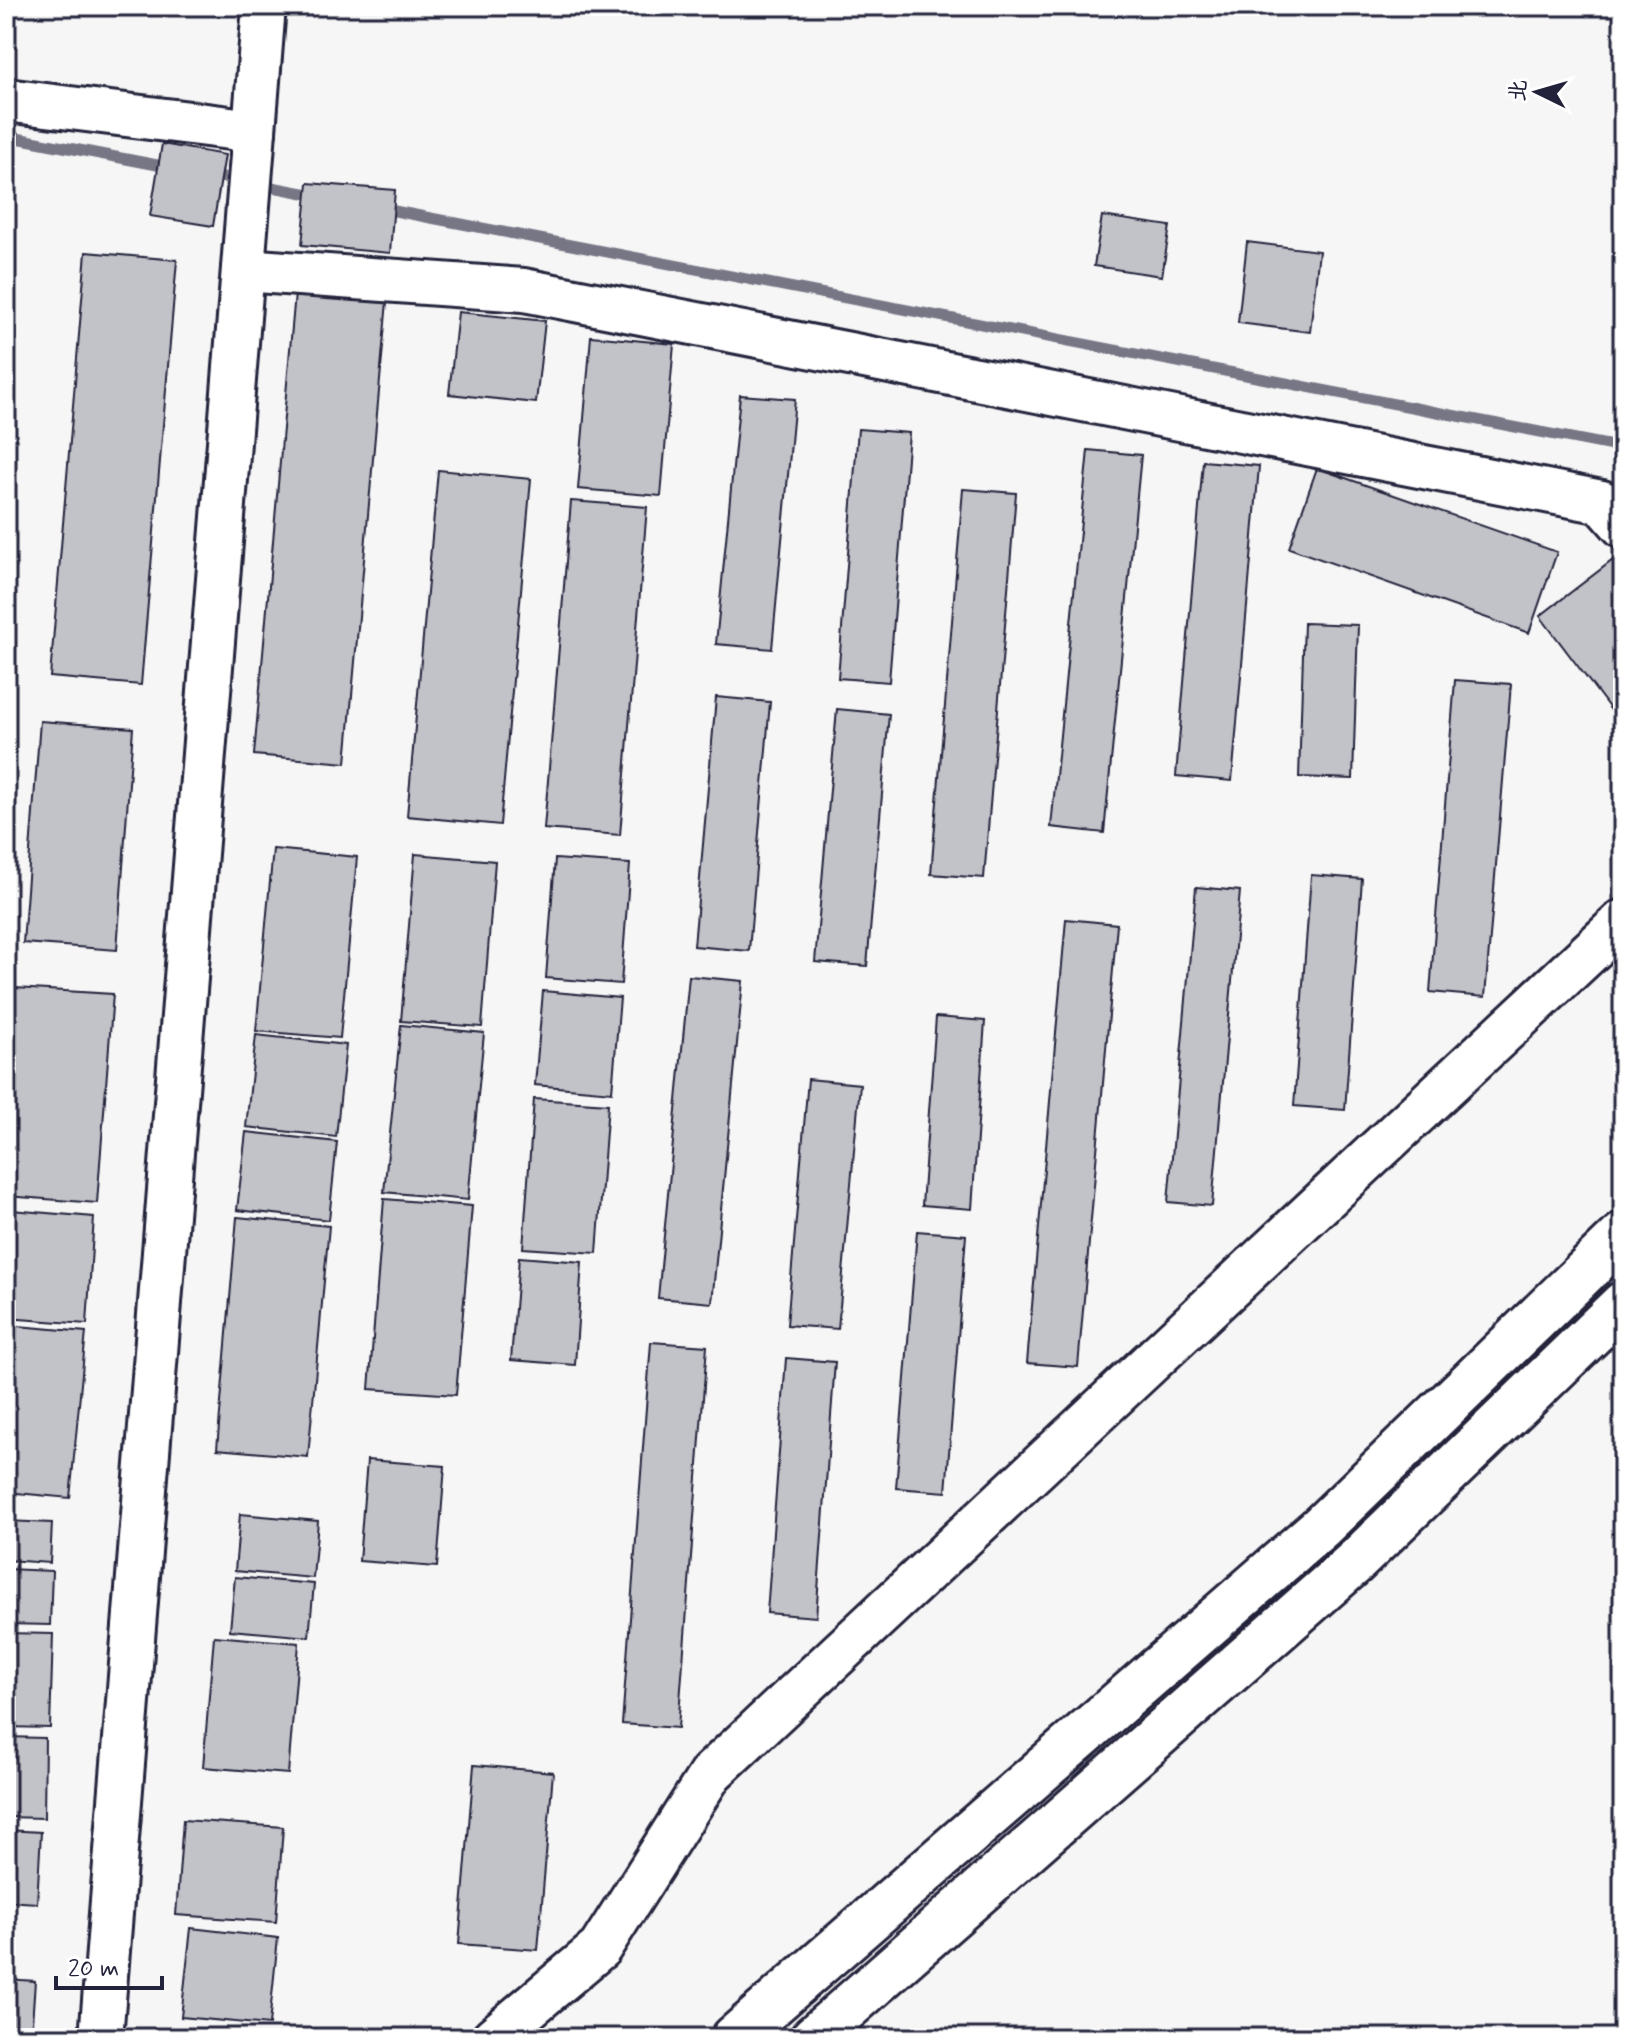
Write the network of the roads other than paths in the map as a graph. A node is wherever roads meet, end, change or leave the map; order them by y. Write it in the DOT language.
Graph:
graph roads {
  1 [pos="264,6"];
  2 [pos="6,100"];
  3 [pos="254,131"];
  4 [pos="243,270"];
  5 [pos="1623,526"];
  6 [pos="1623,921"];
  7 [pos="1623,1235"];
  8 [pos="1623,1304"];
  9 [pos="101,2038"];
  10 [pos="493,2038"];
  11 [pos="734,2038"];
  12 [pos="813,2038"];
  1 -- 3 [label="street"];
  2 -- 3 [label="street"];
  3 -- 4 [label="street"];
  4 -- 5 [label="street"];
  4 -- 9 [label="street"];
  6 -- 10 [label="street"];
  7 -- 11 [label="highway"];
  8 -- 12 [label="highway"];
}
